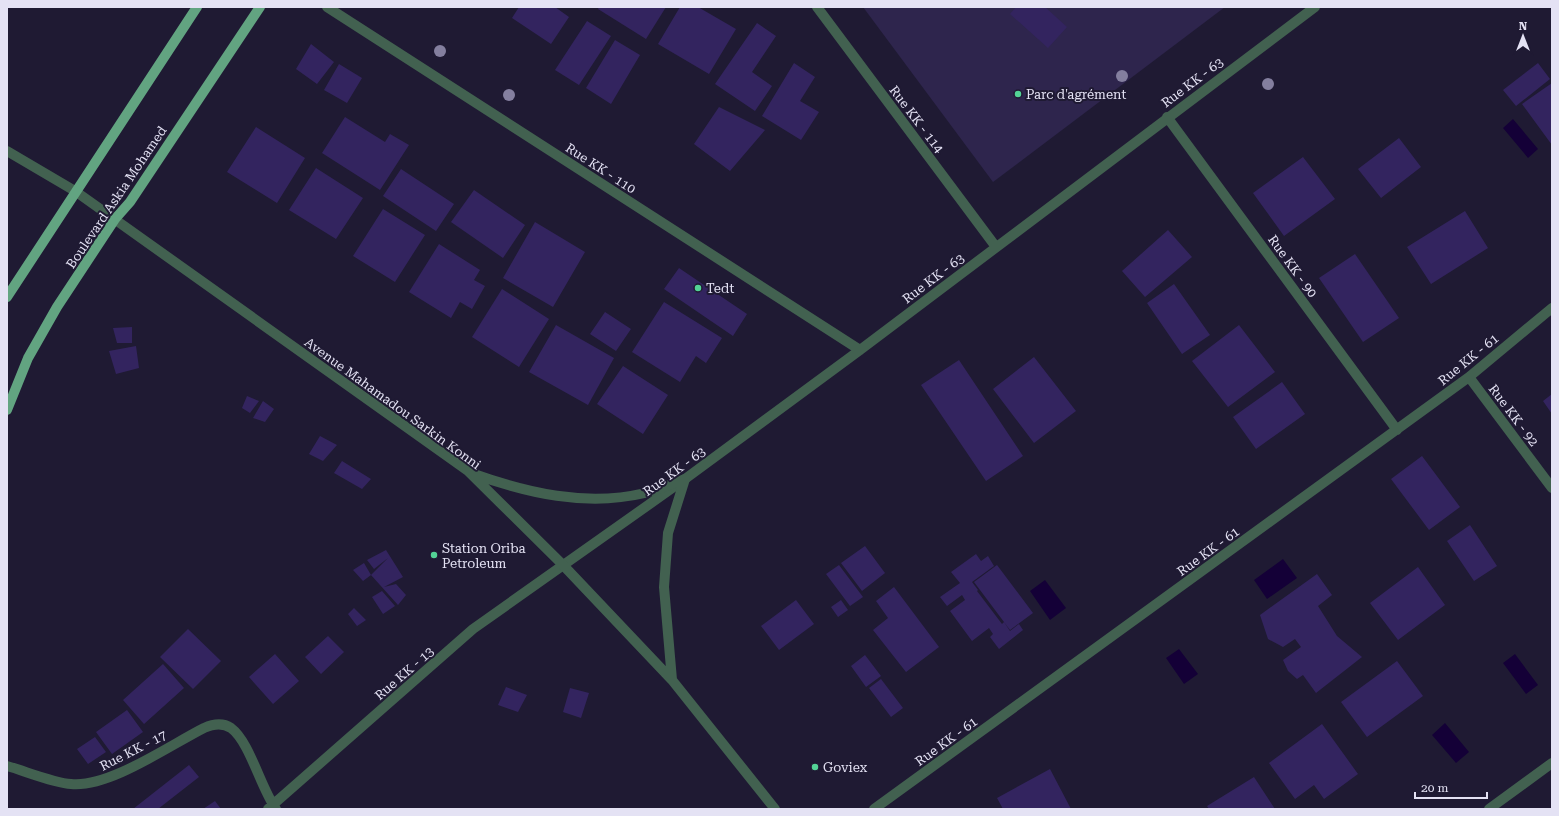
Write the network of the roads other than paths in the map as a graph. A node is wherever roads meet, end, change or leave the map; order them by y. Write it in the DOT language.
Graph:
graph roads {
  1 [pos="197,7"];
  2 [pos="260,7"];
  3 [pos="327,7"];
  4 [pos="817,7"];
  5 [pos="1315,7"];
  6 [pos="1167,117"];
  7 [pos="7,151"];
  8 [pos="75,191"];
  9 [pos="115,219"];
  10 [pos="996,246"];
  11 [pos="7,297"];
  12 [pos="1552,308"];
  13 [pos="860,350"];
  14 [pos="1469,377"];
  15 [pos="7,410"];
  16 [pos="1397,430"];
  17 [pos="468,471"];
  18 [pos="685,479"];
  19 [pos="1552,488"];
  20 [pos="564,565"];
  21 [pos="672,680"];
  22 [pos="1552,763"];
  23 [pos="7,766"];
  24 [pos="272,807"];
  25 [pos="775,809"];
  26 [pos="874,809"];
  27 [pos="1489,809"];
  1 -- 8 [label="main road"];
  2 -- 9 [label="main road, Boulevard Askia Mohamed"];
  3 -- 13 [label="street, Rue KK - 110"];
  4 -- 10 [label="street, Rue KK - 114"];
  5 -- 6 [label="street, Rue KK - 63"];
  6 -- 10 [label="street, Rue KK - 63"];
  6 -- 16 [label="street, Rue KK - 90"];
  7 -- 8 [label="street, Avenue Mahamadou Sarkin Konni"];
  8 -- 9 [label="street, Avenue Mahamadou Sarkin Konni"];
  8 -- 11 [label="main road"];
  9 -- 15 [label="main road, Boulevard Askia Mohamed"];
  9 -- 17 [label="street, Avenue Mahamadou Sarkin Konni"];
  10 -- 13 [label="street, Rue KK - 63"];
  12 -- 14 [label="street, Rue KK - 61"];
  13 -- 18 [label="street, Rue KK - 63"];
  14 -- 16 [label="street, Rue KK - 61"];
  14 -- 19 [label="street, Rue KK - 92"];
  16 -- 26 [label="street, Rue KK - 61"];
  17 -- 18 [label="street"];
  17 -- 20 [label="street, Avenue Mahamadou Sarkin Konni"];
  18 -- 20 [label="street, Rue KK - 63"];
  18 -- 21 [label="street"];
  20 -- 21 [label="street, Avenue Mahamadou Sarkin Konni"];
  20 -- 24 [label="street, Rue KK - 13"];
  21 -- 25 [label="street, Avenue Mahamadou Sarkin Konni"];
  22 -- 27 [label="street"];
  23 -- 24 [label="street, Rue KK - 17"];
}
